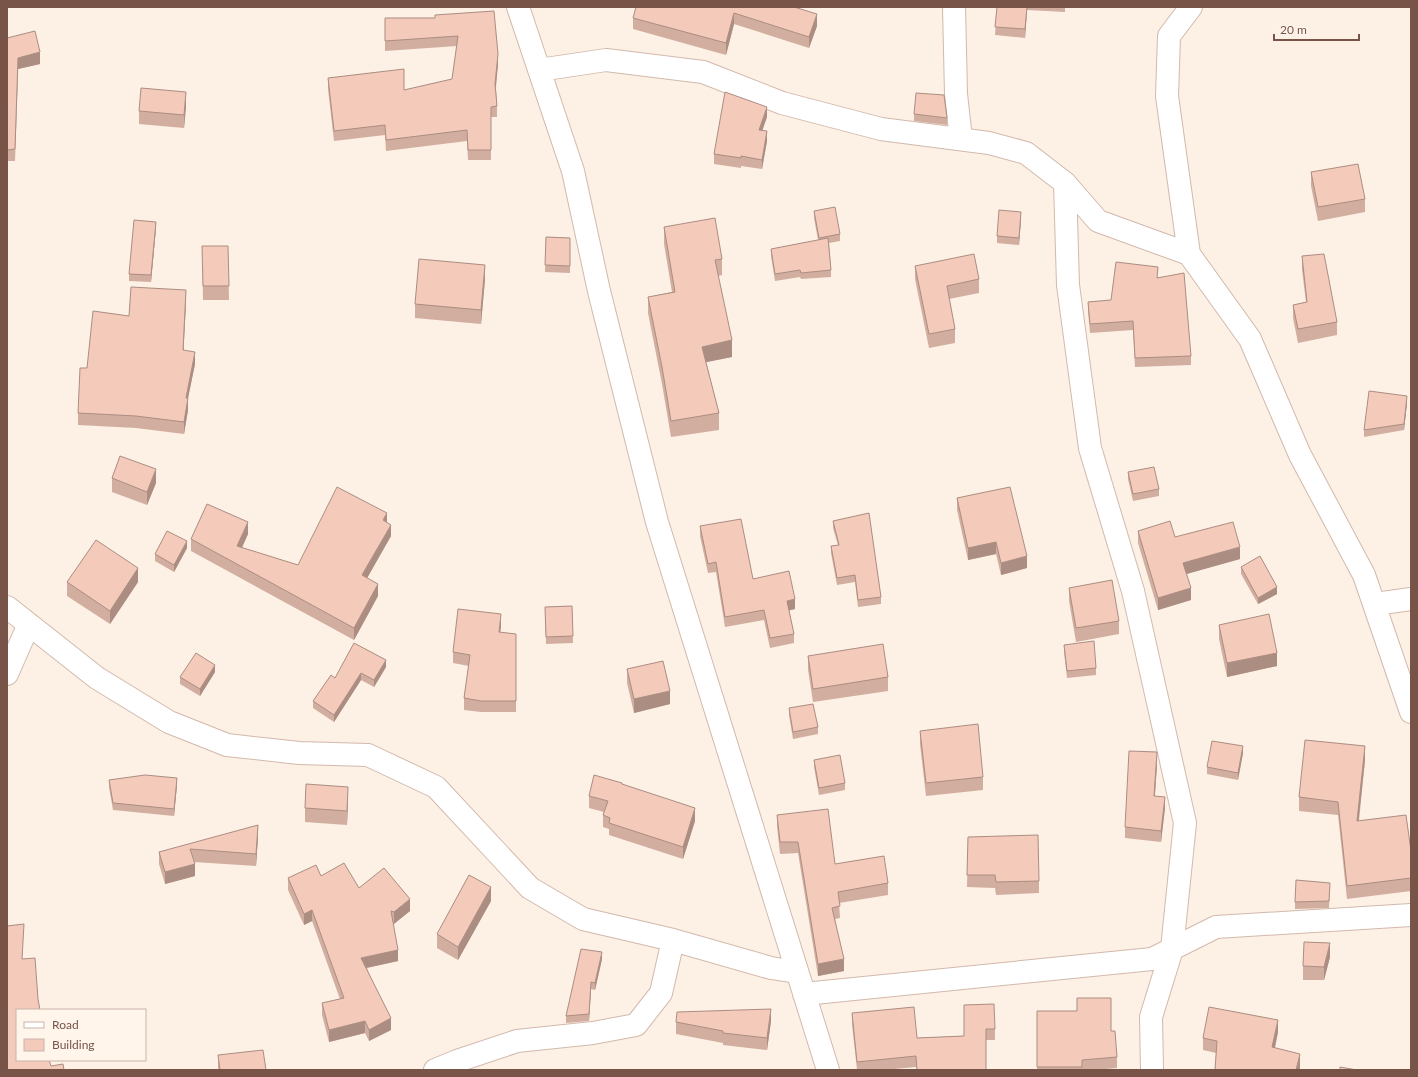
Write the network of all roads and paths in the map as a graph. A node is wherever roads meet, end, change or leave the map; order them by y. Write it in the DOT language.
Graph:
graph roads {
  1 [pos="518,7"];
  2 [pos="954,7"];
  3 [pos="1191,7"];
  4 [pos="539,70"];
  5 [pos="961,139"];
  6 [pos="1065,183"];
  7 [pos="1189,254"];
  8 [pos="1411,599"];
  9 [pos="1375,604"];
  10 [pos="7,607"];
  11 [pos="29,624"];
  12 [pos="7,674"];
  13 [pos="1411,712"];
  14 [pos="1411,916"];
  15 [pos="673,940"];
  16 [pos="1172,949"];
  17 [pos="797,972"];
  18 [pos="804,994"];
  19 [pos="435,1070"];
  20 [pos="828,1070"];
  21 [pos="1152,1070"];
  1 -- 4 [label="street"];
  2 -- 5 [label="street"];
  3 -- 7 [label="street"];
  4 -- 5 [label="street"];
  4 -- 17 [label="street"];
  5 -- 6 [label="street"];
  6 -- 7 [label="street"];
  6 -- 16 [label="street"];
  7 -- 9 [label="street"];
  8 -- 9 [label="street"];
  9 -- 13 [label="street"];
  10 -- 11 [label="street"];
  11 -- 12 [label="street"];
  11 -- 15 [label="street"];
  14 -- 16 [label="street"];
  15 -- 17 [label="street"];
  15 -- 19 [label="street"];
  16 -- 18 [label="street"];
  16 -- 21 [label="street"];
  17 -- 18 [label="street"];
  18 -- 20 [label="street"];
}
